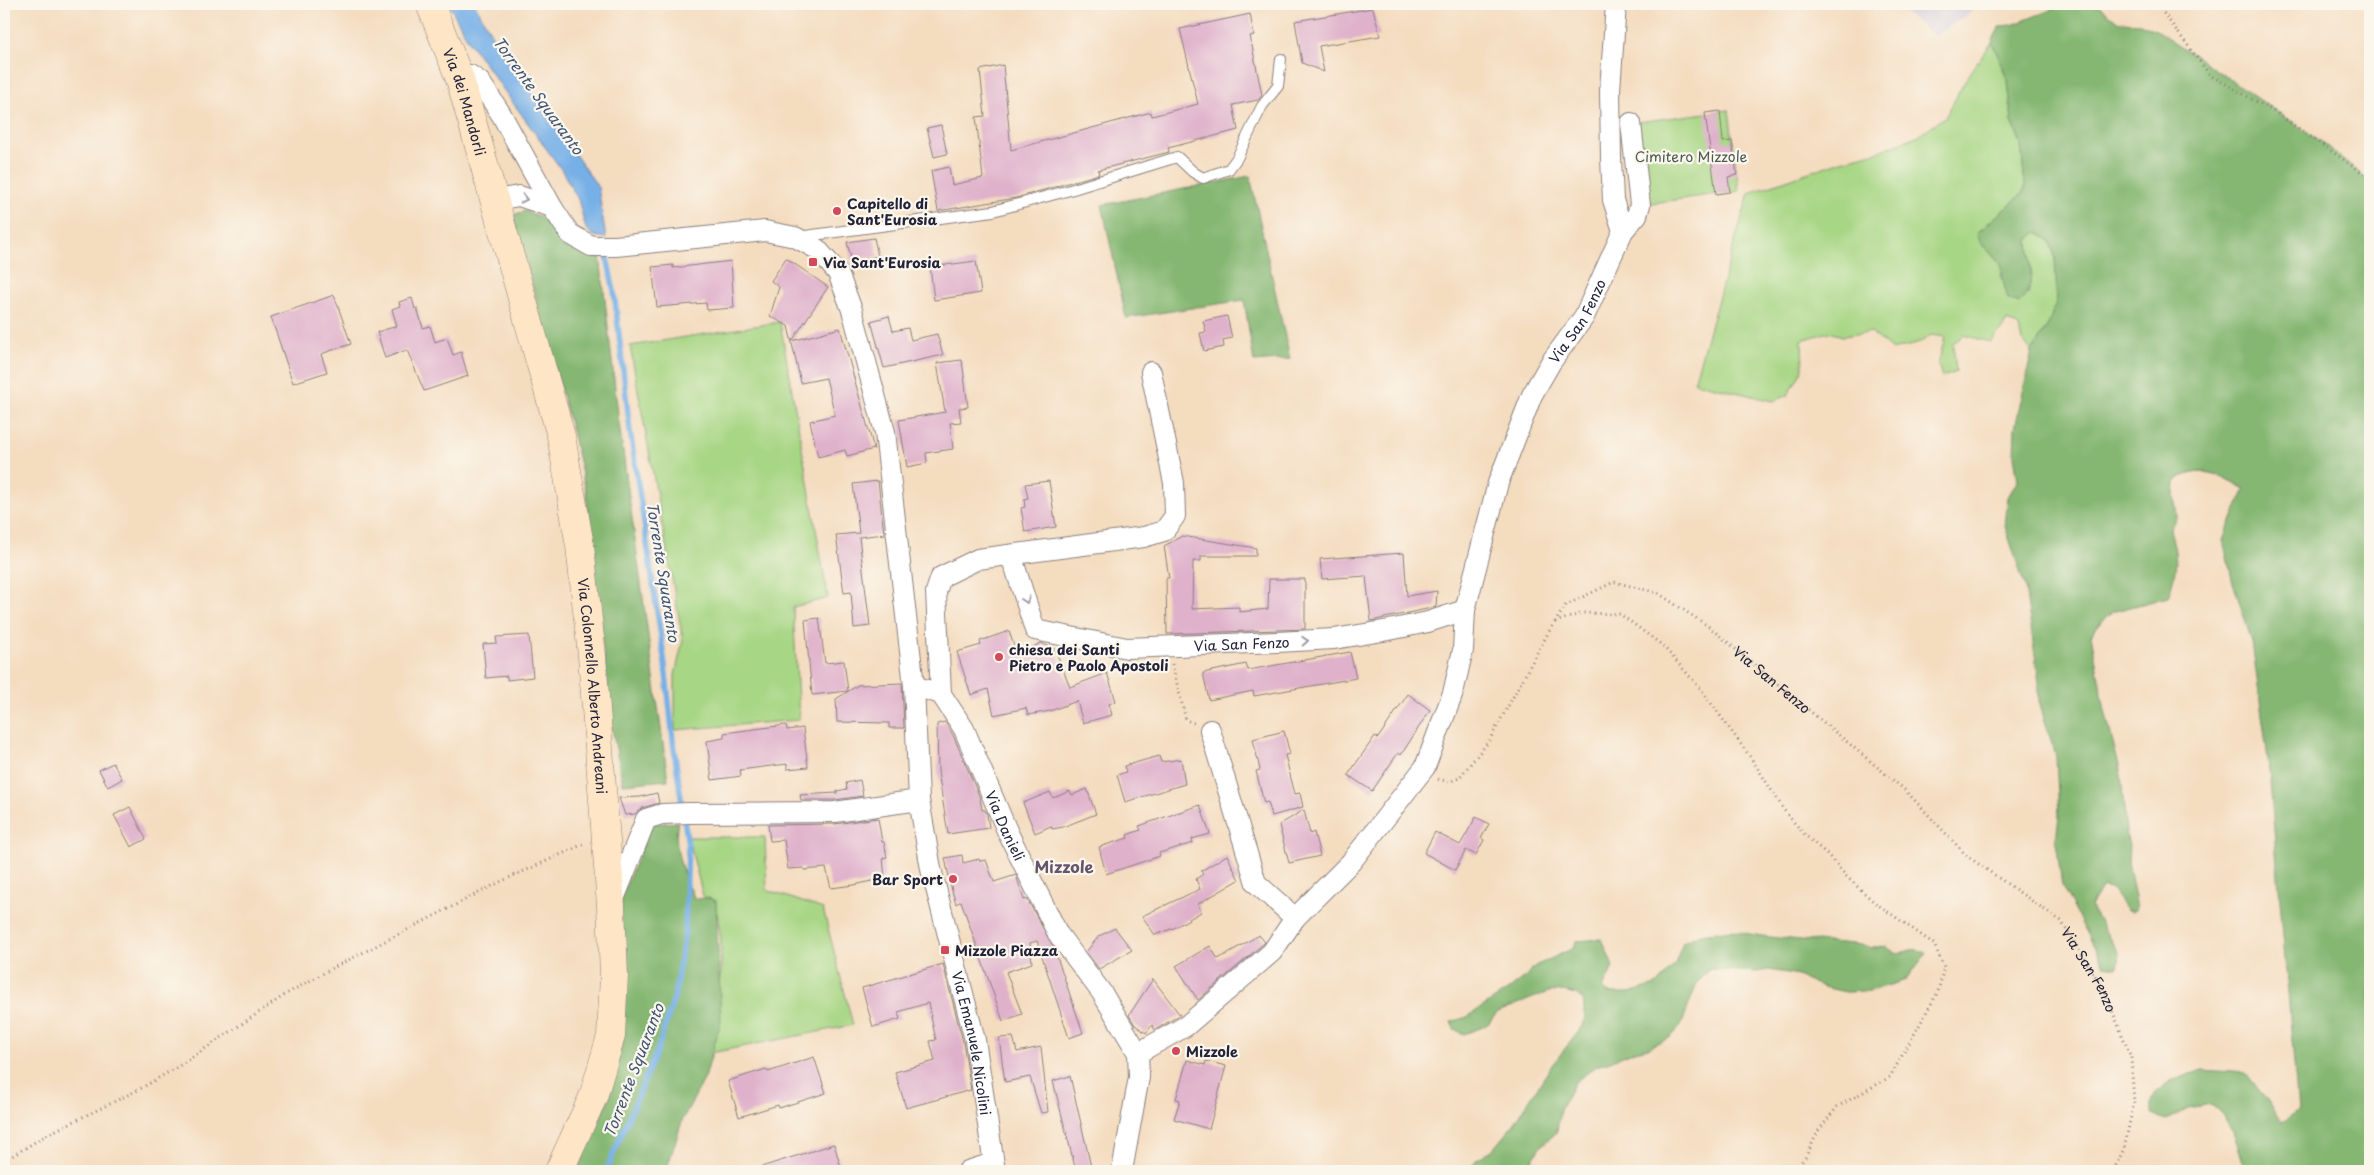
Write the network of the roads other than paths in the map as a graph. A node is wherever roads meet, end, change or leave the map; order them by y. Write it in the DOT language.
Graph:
graph roads {
  1 [pos="430,4"];
  2 [pos="1616,4"];
  3 [pos="1281,58"];
  4 [pos="460,79"];
  5 [pos="1631,123"];
  6 [pos="496,200"];
  7 [pos="552,207"];
  8 [pos="1623,231"];
  9 [pos="795,238"];
  10 [pos="1152,372"];
  11 [pos="1009,555"];
  12 [pos="1465,610"];
  13 [pos="914,686"];
  14 [pos="941,694"];
  15 [pos="1210,730"];
  16 [pos="919,800"];
  17 [pos="611,906"];
  18 [pos="1295,918"];
  19 [pos="1138,1053"];
  20 [pos="994,1167"];
  21 [pos="559,1171"];
  22 [pos="968,1171"];
  23 [pos="1122,1171"];
  1 -- 4 [label="street, Via dei Mandorli"];
  2 -- 8 [label="street"];
  3 -- 9 [label="lane"];
  4 -- 6 [label="street, Via dei Mandorli"];
  4 -- 7 [label="street"];
  5 -- 8 [label="street, Via San Fenzo"];
  6 -- 7 [label="street, one-way"];
  6 -- 17 [label="street, Via Colonnello Alberto Andreani"];
  7 -- 9 [label="street"];
  8 -- 12 [label="street, Via San Fenzo"];
  9 -- 13 [label="street"];
  10 -- 11 [label="street"];
  11 -- 12 [label="street, Via San Fenzo, one-way"];
  11 -- 14 [label="street"];
  12 -- 18 [label="street, Via San Fenzo"];
  13 -- 14 [label="street"];
  13 -- 16 [label="street, Via Emanuele Nicolini"];
  14 -- 19 [label="street, Via Danieli"];
  15 -- 18 [label="street"];
  16 -- 17 [label="street"];
  16 -- 20 [label="street, Via Emanuele Nicolini"];
  17 -- 21 [label="street, Via Colonnello Alberto Andreani"];
  18 -- 19 [label="street"];
  19 -- 23 [label="street, Via Danieli"];
  20 -- 22 [label="street"];
}
